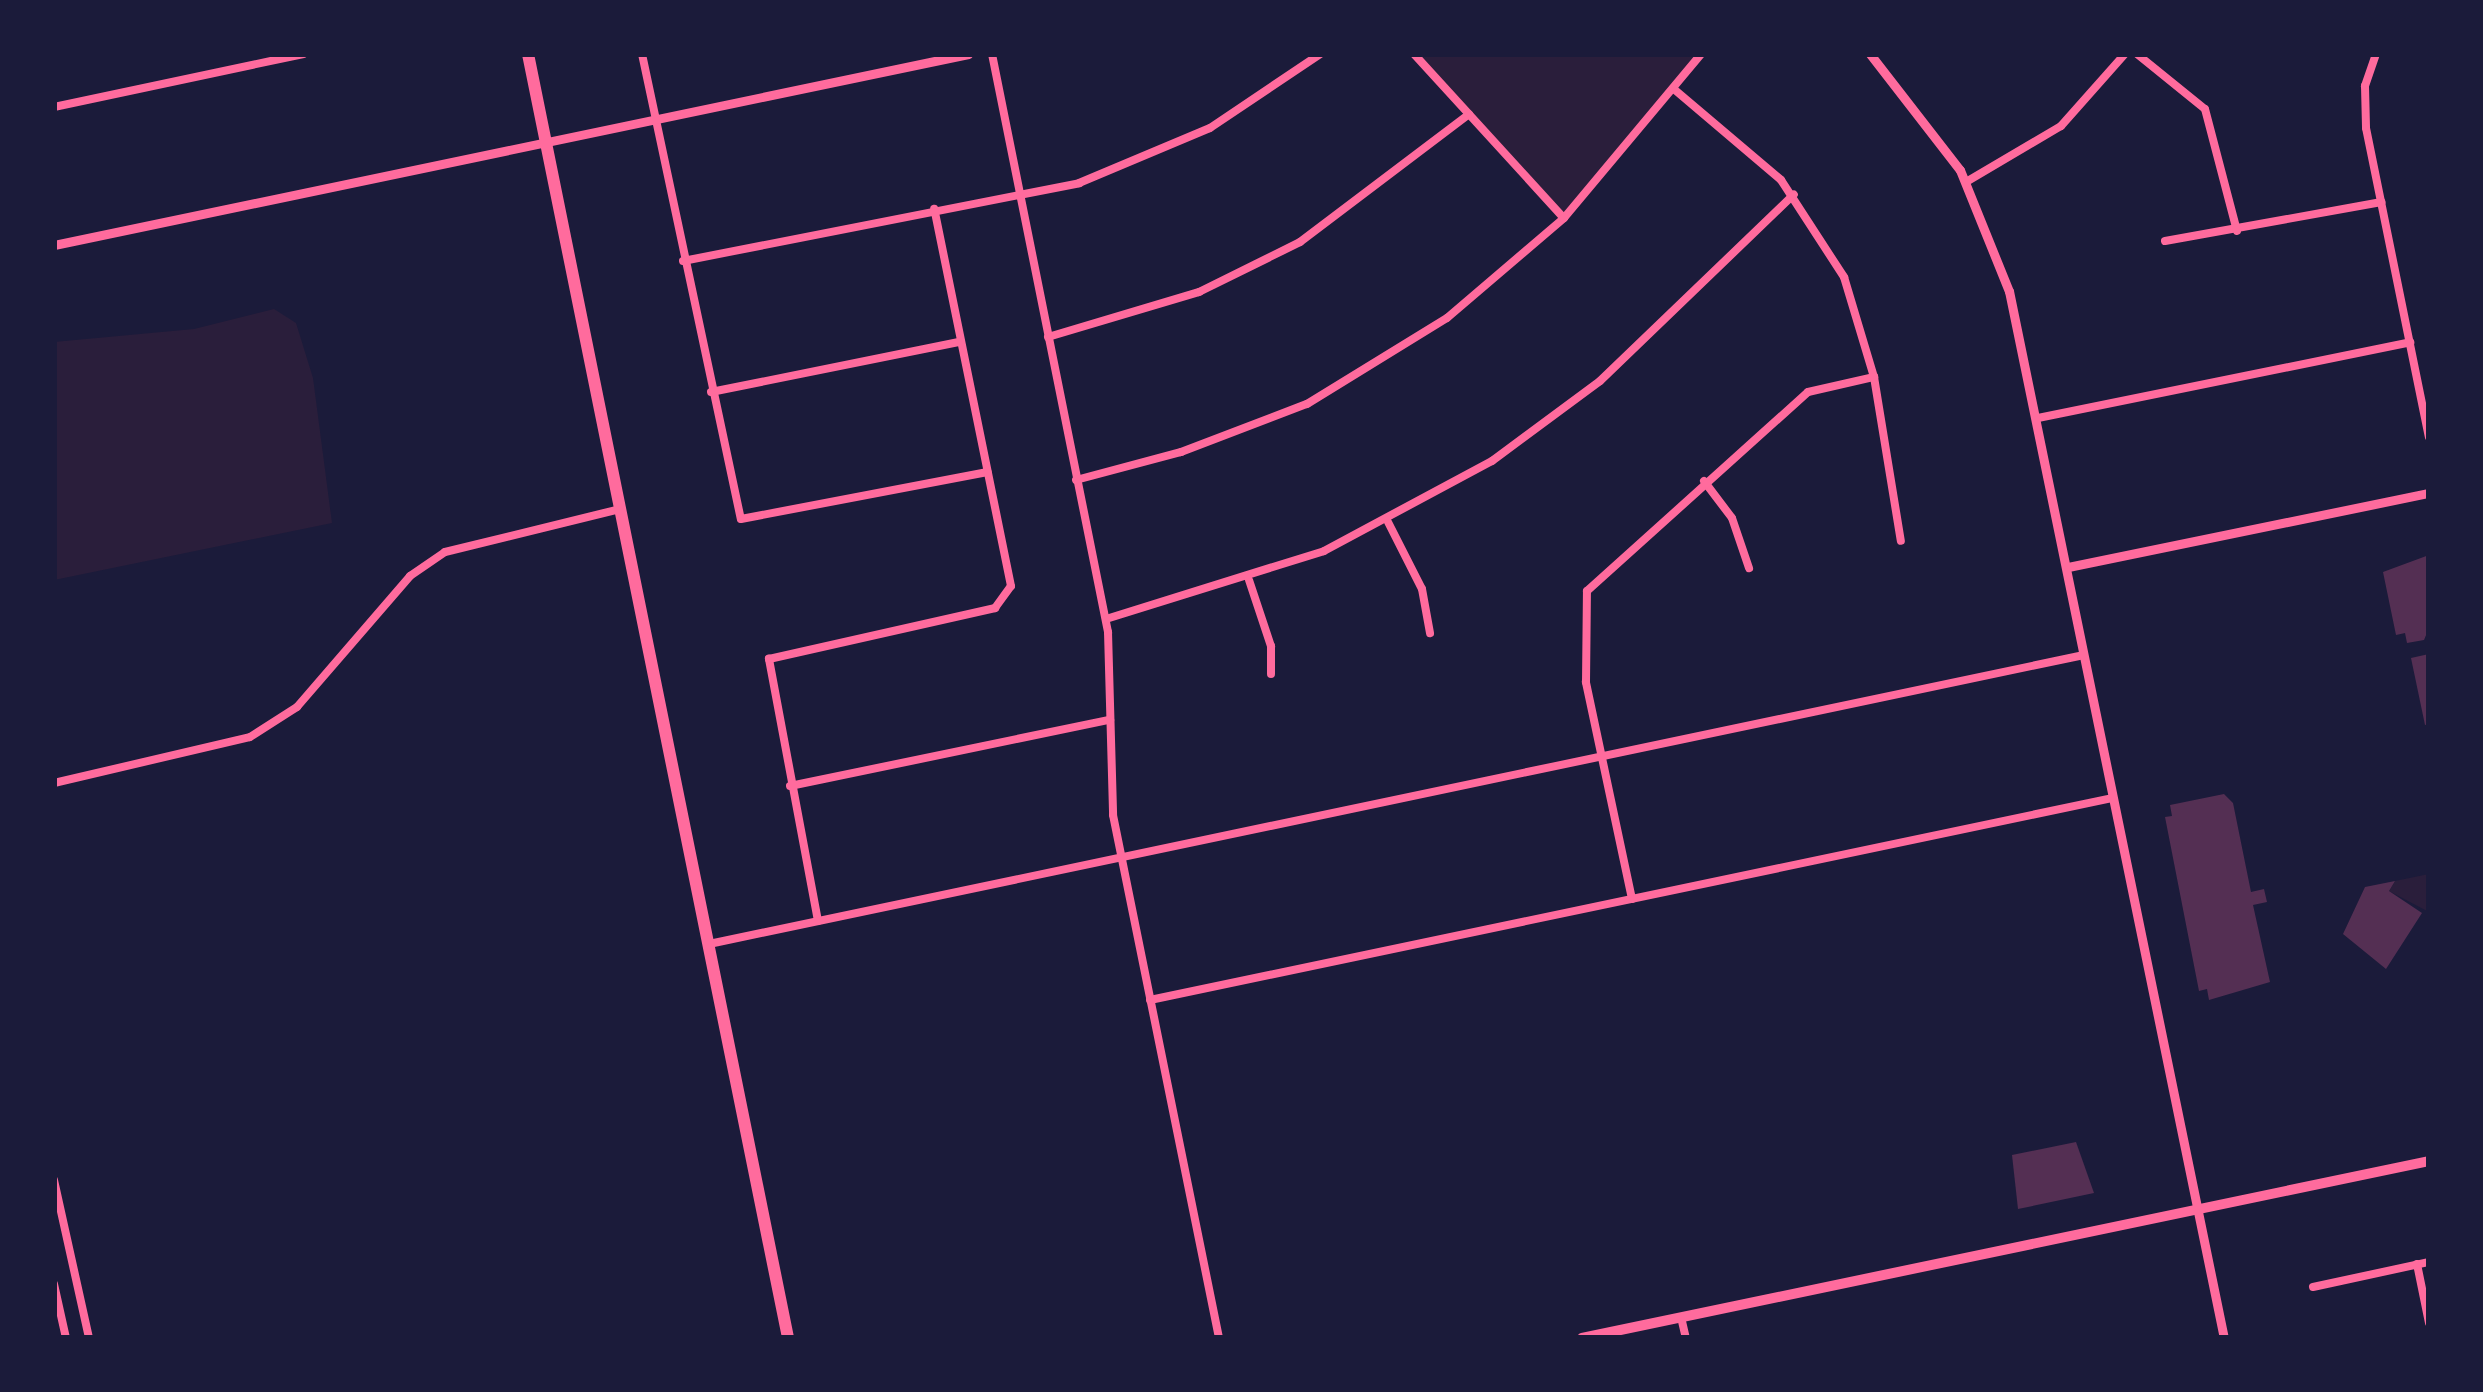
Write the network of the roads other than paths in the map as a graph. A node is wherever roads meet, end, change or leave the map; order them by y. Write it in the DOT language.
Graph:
graph roads {
  1 [pos="303,54"];
  2 [pos="528,54"];
  3 [pos="642,54"];
  4 [pos="968,54"];
  5 [pos="992,54"];
  6 [pos="1320,54"];
  7 [pos="1414,54"];
  8 [pos="1702,54"];
  9 [pos="1870,54"];
  10 [pos="2125,54"];
  11 [pos="2137,54"];
  12 [pos="2376,54"];
  13 [pos="1676,91"];
  14 [pos="54,107"];
  15 [pos="1469,114"];
  16 [pos="654,116"];
  17 [pos="546,139"];
  18 [pos="1966,182"];
  19 [pos="1793,194"];
  20 [pos="1020,197"];
  21 [pos="2382,202"];
  22 [pos="934,209"];
  23 [pos="1564,218"];
  24 [pos="54,228"];
  25 [pos="2237,231"];
  26 [pos="2165,242"];
  27 [pos="56,244"];
  28 [pos="683,261"];
  29 [pos="1048,337"];
  30 [pos="960,341"];
  31 [pos="2410,342"];
  32 [pos="1874,377"];
  33 [pos="711,392"];
  34 [pos="2038,418"];
  35 [pos="2429,437"];
  36 [pos="988,472"];
  37 [pos="1076,480"];
  38 [pos="1704,481"];
  39 [pos="2428,492"];
  40 [pos="620,509"];
  41 [pos="1388,521"];
  42 [pos="1900,541"];
  43 [pos="2068,567"];
  44 [pos="1749,568"];
  45 [pos="1250,580"];
  46 [pos="1106,619"];
  47 [pos="1430,634"];
  48 [pos="2084,655"];
  49 [pos="1271,674"];
  50 [pos="1110,720"];
  51 [pos="1602,757"];
  52 [pos="54,782"];
  53 [pos="790,786"];
  54 [pos="2113,798"];
  55 [pos="1121,858"];
  56 [pos="1632,899"];
  57 [pos="818,922"];
  58 [pos="709,944"];
  59 [pos="1150,1000"];
  60 [pos="2429,1161"];
  61 [pos="54,1180"];
  62 [pos="2197,1209"];
  63 [pos="2429,1262"];
  64 [pos="2416,1264"];
  65 [pos="54,1284"];
  66 [pos="2313,1286"];
  67 [pos="1682,1317"];
  68 [pos="2429,1323"];
  69 [pos="66,1338"];
  70 [pos="88,1338"];
  71 [pos="788,1338"];
  72 [pos="1220,1338"];
  73 [pos="1582,1338"];
  74 [pos="1686,1338"];
  75 [pos="2224,1338"];
  1 -- 14 [label="street"];
  2 -- 17 [label="main road"];
  3 -- 16 [label="street"];
  4 -- 16 [label="street"];
  5 -- 20 [label="street"];
  6 -- 20 [label="street"];
  7 -- 15 [label="street"];
  8 -- 13 [label="street"];
  9 -- 18 [label="street"];
  10 -- 18 [label="street"];
  11 -- 25 [label="street"];
  12 -- 21 [label="street"];
  13 -- 19 [label="street"];
  13 -- 23 [label="street"];
  15 -- 23 [label="street"];
  15 -- 29 [label="street"];
  16 -- 17 [label="street"];
  16 -- 28 [label="street"];
  17 -- 27 [label="street"];
  17 -- 40 [label="main road"];
  18 -- 34 [label="street"];
  19 -- 32 [label="street"];
  19 -- 41 [label="street"];
  20 -- 22 [label="street"];
  20 -- 29 [label="street"];
  21 -- 25 [label="street"];
  21 -- 31 [label="street"];
  22 -- 28 [label="street"];
  22 -- 30 [label="street"];
  23 -- 37 [label="street"];
  24 -- 27 [label="street"];
  25 -- 26 [label="street"];
  28 -- 33 [label="street"];
  29 -- 37 [label="street"];
  30 -- 33 [label="street"];
  30 -- 36 [label="street"];
  31 -- 34 [label="street"];
  31 -- 35 [label="street"];
  32 -- 38 [label="street"];
  32 -- 42 [label="street"];
  33 -- 36 [label="street"];
  34 -- 43 [label="street"];
  36 -- 53 [label="street"];
  37 -- 46 [label="street"];
  38 -- 44 [label="street"];
  38 -- 51 [label="street"];
  39 -- 43 [label="street"];
  40 -- 52 [label="street"];
  40 -- 58 [label="main road"];
  41 -- 45 [label="street"];
  41 -- 47 [label="street"];
  43 -- 48 [label="street"];
  45 -- 46 [label="street"];
  45 -- 49 [label="street"];
  46 -- 50 [label="street"];
  48 -- 51 [label="street"];
  48 -- 54 [label="street"];
  50 -- 53 [label="street"];
  50 -- 55 [label="street"];
  51 -- 55 [label="street"];
  51 -- 56 [label="street"];
  53 -- 57 [label="street"];
  54 -- 56 [label="street"];
  54 -- 62 [label="street"];
  55 -- 57 [label="street"];
  55 -- 59 [label="street"];
  56 -- 59 [label="street"];
  57 -- 58 [label="street"];
  58 -- 71 [label="main road"];
  59 -- 72 [label="street"];
  60 -- 62 [label="main road"];
  61 -- 70 [label="street"];
  62 -- 67 [label="main road"];
  62 -- 75 [label="street"];
  63 -- 64 [label="street"];
  64 -- 66 [label="street"];
  64 -- 68 [label="street"];
  65 -- 69 [label="street"];
  67 -- 73 [label="main road"];
  67 -- 74 [label="street"];
}
